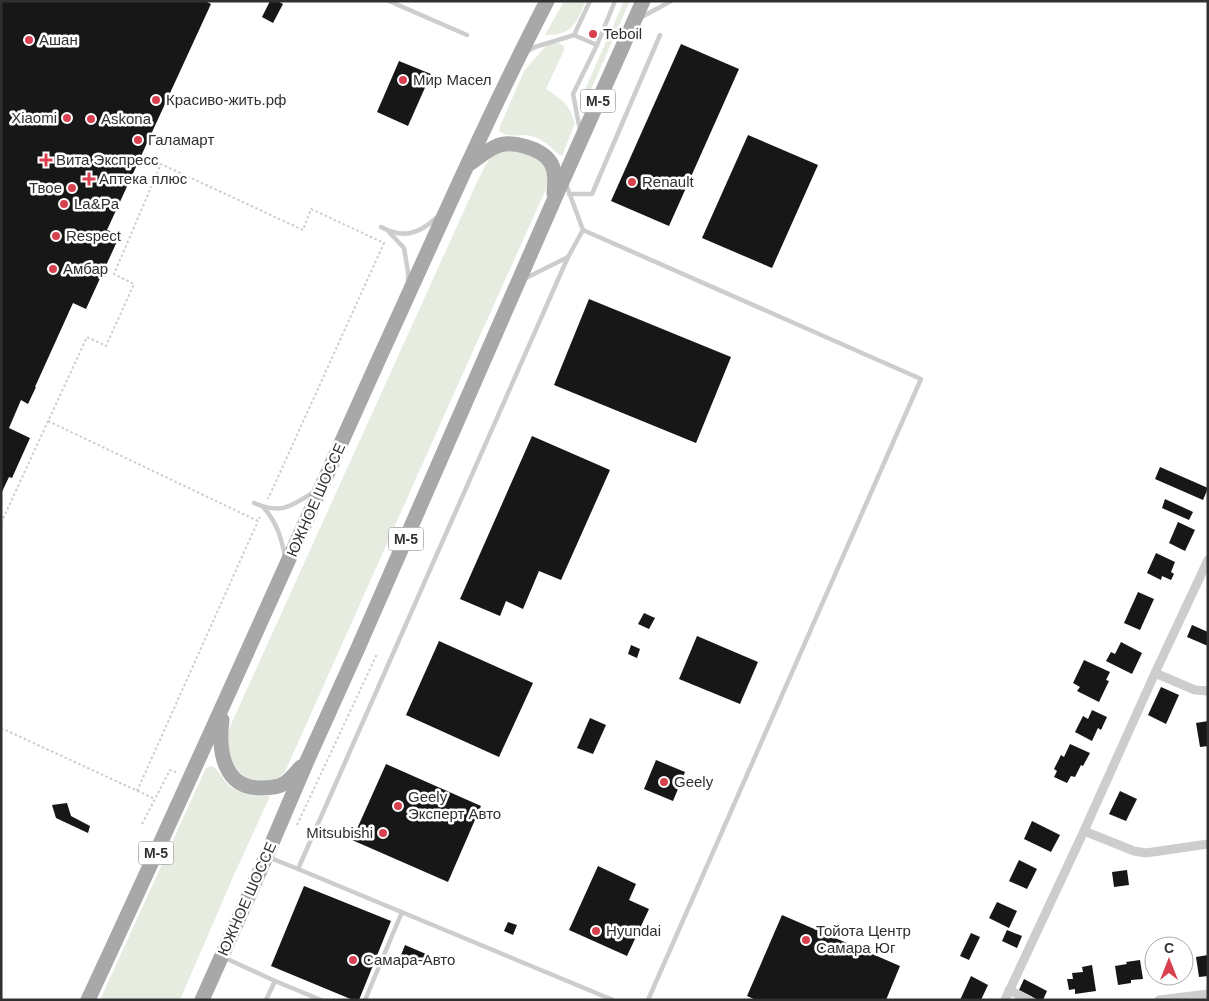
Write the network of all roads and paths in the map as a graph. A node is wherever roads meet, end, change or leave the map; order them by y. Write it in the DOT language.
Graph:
graph roads {
  1 [pos="389,1"];
  2 [pos="546,1"];
  3 [pos="590,1"];
  4 [pos="615,1"];
  5 [pos="643,1"];
  6 [pos="671,1"];
  7 [pos="634,22"];
  8 [pos="467,35"];
  9 [pos="574,35"];
  10 [pos="660,35"];
  11 [pos="597,45"];
  12 [pos="519,55"];
  13 [pos="581,138"];
  14 [pos="468,165"];
  15 [pos="564,179"];
  16 [pos="569,194"];
  17 [pos="554,200"];
  18 [pos="448,207"];
  19 [pos="381,227"];
  20 [pos="583,230"];
  21 [pos="388,231"];
  22 [pos="568,257"];
  23 [pos="518,282"];
  24 [pos="405,302"];
  25 [pos="48,421"];
  26 [pos="321,487"];
  27 [pos="254,503"];
  28 [pos="264,508"];
  29 [pos="258,521"];
  30 [pos="1,523"];
  31 [pos="1208,560"];
  32 [pos="287,564"];
  33 [pos="377,654"];
  34 [pos="1155,673"];
  35 [pos="1208,691"];
  36 [pos="224,706"];
  37 [pos="1,728"];
  38 [pos="307,761"];
  39 [pos="176,772"];
  40 [pos="137,791"];
  41 [pos="155,799"];
  42 [pos="142,824"];
  43 [pos="297,825"];
  44 [pos="1084,831"];
  45 [pos="1208,844"];
  46 [pos="266,857"];
  47 [pos="298,869"];
  48 [pos="402,912"];
  49 [pos="222,956"];
  50 [pos="275,981"];
  51 [pos="1009,990"];
  52 [pos="1208,994"];
  53 [pos="88,1000"];
  54 [pos="202,1000"];
  55 [pos="266,1000"];
  56 [pos="321,1000"];
  57 [pos="365,1000"];
  58 [pos="613,1000"];
  59 [pos="648,1000"];
  60 [pos="1005,1000"];
  61 [pos="1029,1000"];
  62 [pos="1159,1000"];
  1 -- 8 [label="lane"];
  2 -- 12 [label="main road, ЮЖНОЕ ШОССЕ / М-5"];
  3 -- 9 [label="lane"];
  4 -- 11 [label="lane"];
  5 -- 7 [label="main road, ЮЖНОЕ ШОССЕ / М-5"];
  6 -- 7 [label="lane"];
  7 -- 13 [label="main road, ЮЖНОЕ ШОССЕ / М-5"];
  9 -- 11 [label="lane"];
  9 -- 12 [label="lane"];
  10 -- 16 [label="lane"];
  11 -- 13 [label="lane"];
  12 -- 14 [label="main road, ЮЖНОЕ ШОССЕ / М-5"];
  13 -- 15 [label="main road, ЮЖНОЕ ШОССЕ / М-5"];
  14 -- 17 [label="main road"];
  14 -- 18 [label="main road, ЮЖНОЕ ШОССЕ / М-5"];
  15 -- 16 [label="lane"];
  15 -- 17 [label="main road, ЮЖНОЕ ШОССЕ / М-5"];
  16 -- 20 [label="lane"];
  17 -- 23 [label="main road, ЮЖНОЕ ШОССЕ / М-5"];
  18 -- 21 [label="lane"];
  18 -- 24 [label="main road, ЮЖНОЕ ШОССЕ / М-5"];
  19 -- 21 [label="lane"];
  20 -- 22 [label="lane"];
  20 -- 59 [label="lane"];
  21 -- 24 [label="lane"];
  22 -- 23 [label="lane"];
  22 -- 47 [label="lane"];
  23 -- 38 [label="main road, ЮЖНОЕ ШОССЕ / М-5"];
  24 -- 26 [label="main road, ЮЖНОЕ ШОССЕ / М-5"];
  25 -- 28 [label="path"];
  25 -- 29 [label="path"];
  25 -- 30 [label="path"];
  26 -- 28 [label="lane"];
  26 -- 32 [label="main road, ЮЖНОЕ ШОССЕ / М-5"];
  27 -- 28 [label="lane"];
  28 -- 29 [label="path"];
  28 -- 32 [label="lane"];
  29 -- 40 [label="path"];
  31 -- 34 [label="street"];
  32 -- 36 [label="main road, ЮЖНОЕ ШОССЕ / М-5"];
  33 -- 43 [label="path"];
  34 -- 35 [label="street"];
  34 -- 44 [label="street"];
  36 -- 38 [label="main road"];
  36 -- 53 [label="main road, ЮЖНОЕ ШОССЕ / М-5"];
  37 -- 40 [label="path"];
  38 -- 46 [label="main road, ЮЖНОЕ ШОССЕ / М-5"];
  39 -- 41 [label="path"];
  40 -- 41 [label="path"];
  41 -- 42 [label="path"];
  44 -- 45 [label="street"];
  44 -- 51 [label="street"];
  46 -- 47 [label="lane"];
  46 -- 49 [label="main road, ЮЖНОЕ ШОССЕ / М-5"];
  47 -- 48 [label="lane"];
  48 -- 57 [label="lane"];
  48 -- 58 [label="lane"];
  49 -- 50 [label="lane"];
  49 -- 54 [label="main road, ЮЖНОЕ ШОССЕ / М-5"];
  50 -- 55 [label="lane"];
  50 -- 56 [label="lane"];
  51 -- 60 [label="street"];
  51 -- 61 [label="street"];
  52 -- 62 [label="street"];
}
